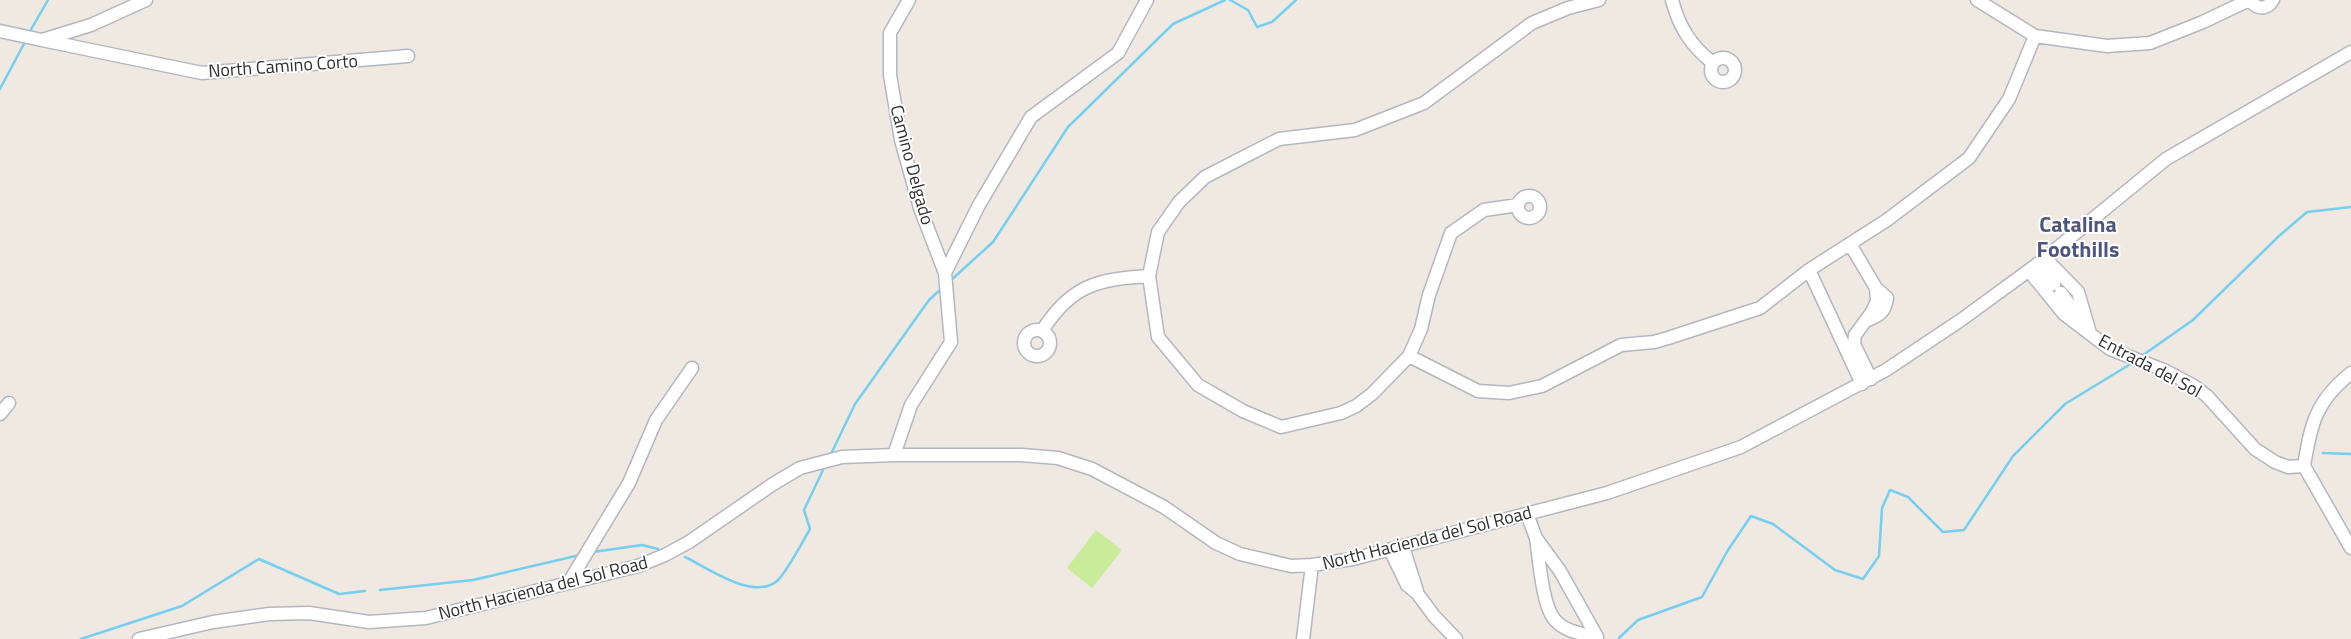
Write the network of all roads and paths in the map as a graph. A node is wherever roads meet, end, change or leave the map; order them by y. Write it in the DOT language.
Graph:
graph roads {
  1 [pos="146,0"];
  2 [pos="909,0"];
  3 [pos="1147,0"];
  4 [pos="1599,0"];
  5 [pos="1672,0"];
  6 [pos="1977,0"];
  7 [pos="2250,0"];
  8 [pos="2273,0"];
  9 [pos="0,31"];
  10 [pos="2035,36"];
  11 [pos="42,40"];
  12 [pos="2351,52"];
  13 [pos="408,56"];
  14 [pos="1713,63"];
  15 [pos="1518,205"];
  16 [pos="1850,244"];
  17 [pos="2037,264"];
  18 [pos="1809,270"];
  19 [pos="945,273"];
  20 [pos="1149,276"];
  21 [pos="1042,330"];
  22 [pos="2090,334"];
  23 [pos="1409,356"];
  24 [pos="692,368"];
  25 [pos="2351,373"];
  26 [pos="1866,382"];
  27 [pos="9,403"];
  28 [pos="0,414"];
  29 [pos="894,455"];
  30 [pos="2304,466"];
  31 [pos="1527,514"];
  32 [pos="1536,538"];
  33 [pos="1397,548"];
  34 [pos="2351,548"];
  35 [pos="1312,566"];
  36 [pos="569,582"];
  37 [pos="1600,638"];
  38 [pos="139,639"];
  39 [pos="1302,639"];
  40 [pos="1456,639"];
  1 -- 11 [label="street"];
  2 -- 19 [label="street, Camino Delgado"];
  3 -- 19 [label="street"];
  4 -- 20 [label="street"];
  5 -- 14 [label="street"];
  6 -- 10 [label="street"];
  7 -- 8 [label="street"];
  7 -- 10 [label="street"];
  9 -- 11 [label="street, North Camino Corto"];
  10 -- 16 [label="street"];
  11 -- 13 [label="street, North Camino Corto"];
  12 -- 17 [label="street, North Hacienda del Sol Road"];
  15 -- 23 [label="street"];
  16 -- 18 [label="street"];
  16 -- 26 [label="street"];
  17 -- 22 [label="street"];
  17 -- 22 [label="street"];
  17 -- 22 [label="street, Entrada del Sol"];
  17 -- 26 [label="street, North Hacienda del Sol Road"];
  18 -- 23 [label="street"];
  18 -- 26 [label="street"];
  19 -- 29 [label="street, Camino Delgado"];
  20 -- 21 [label="street"];
  20 -- 23 [label="street"];
  22 -- 30 [label="street, Entrada del Sol"];
  24 -- 36 [label="street"];
  25 -- 30 [label="street"];
  26 -- 31 [label="street, North Hacienda del Sol Road"];
  27 -- 28 [label="street"];
  29 -- 35 [label="street, North Hacienda del Sol Road"];
  29 -- 36 [label="street, North Hacienda del Sol Road"];
  30 -- 34 [label="street"];
  31 -- 32 [label="street"];
  31 -- 33 [label="street, North Hacienda del Sol Road"];
  32 -- 37 [label="street"];
  32 -- 37 [label="street"];
  33 -- 35 [label="street, North Hacienda del Sol Road"];
  33 -- 40 [label="street"];
  35 -- 39 [label="street"];
  36 -- 38 [label="street, North Hacienda del Sol Road"];
}
